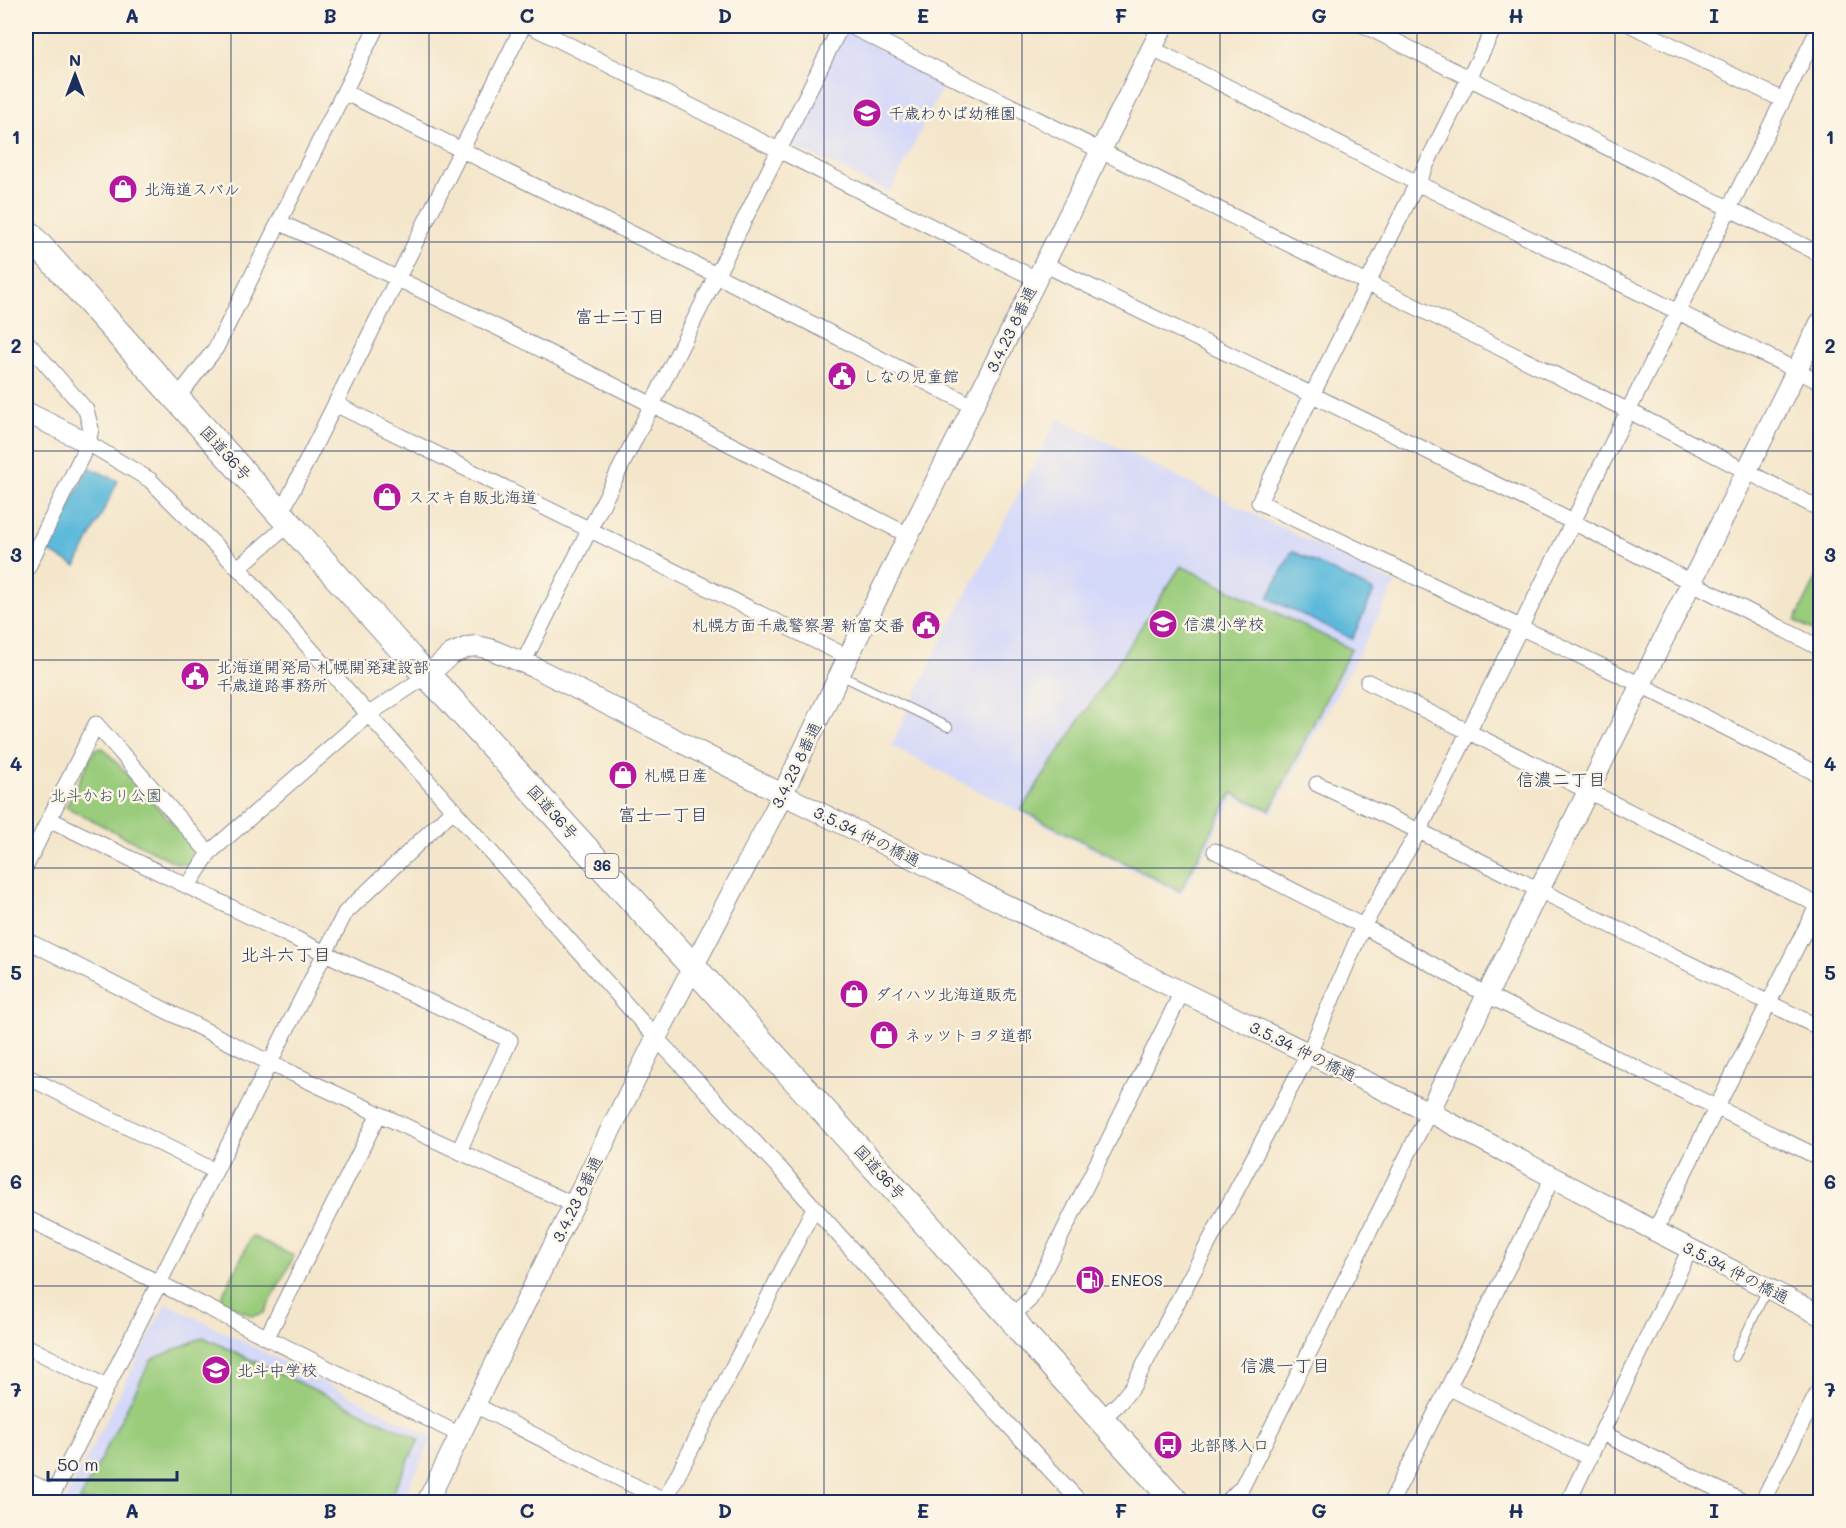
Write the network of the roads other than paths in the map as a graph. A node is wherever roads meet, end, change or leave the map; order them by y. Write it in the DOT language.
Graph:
graph roads {
  1 [pos="377,26"];
  2 [pos="523,26"];
  3 [pos="531,26"];
  4 [pos="841,26"];
  5 [pos="850,26"];
  6 [pos="1162,26"];
  7 [pos="1365,26"];
  8 [pos="1495,26"];
  9 [pos="1632,26"];
  10 [pos="1820,26"];
  11 [pos="1151,48"];
  12 [pos="1469,78"];
  13 [pos="344,92"];
  14 [pos="1783,100"];
  15 [pos="461,149"];
  16 [pos="779,150"];
  17 [pos="1100,150"];
  18 [pos="1417,183"];
  19 [pos="1730,208"];
  20 [pos="279,222"];
  21 [pos="26,231"];
  22 [pos="1821,254"];
  23 [pos="1040,271"];
  24 [pos="717,275"];
  25 [pos="397,278"];
  26 [pos="1367,283"];
  27 [pos="1678,312"];
  28 [pos="1821,323"];
  29 [pos="26,341"];
  30 [pos="1797,371"];
  31 [pos="1821,382"];
  32 [pos="1312,394"];
  33 [pos="177,398"];
  34 [pos="335,404"];
  35 [pos="652,404"];
  36 [pos="973,406"];
  37 [pos="1629,411"];
  38 [pos="26,412"];
  39 [pos="88,443"];
  40 [pos="1746,472"];
  41 [pos="1821,509"];
  42 [pos="285,518"];
  43 [pos="1573,522"];
  44 [pos="590,530"];
  45 [pos="908,535"];
  46 [pos="238,568"];
  47 [pos="26,572"];
  48 [pos="1692,582"];
  49 [pos="1521,627"];
  50 [pos="1821,648"];
  51 [pos="848,657"];
  52 [pos="523,663"];
  53 [pos="428,675"];
  54 [pos="839,675"];
  55 [pos="1368,682"];
  56 [pos="1641,685"];
  57 [pos="369,714"];
  58 [pos="948,727"];
  59 [pos="1469,731"];
  60 [pos="1821,775"];
  61 [pos="1317,784"];
  62 [pos="1588,792"];
  63 [pos="782,794"];
  64 [pos="454,809"];
  65 [pos="49,819"];
  66 [pos="1419,831"];
  67 [pos="1215,851"];
  68 [pos="209,853"];
  69 [pos="26,866"];
  70 [pos="188,886"];
  71 [pos="1540,890"];
  72 [pos="1820,904"];
  73 [pos="1363,926"];
  74 [pos="26,940"];
  75 [pos="325,953"];
  76 [pos="693,968"];
  77 [pos="1182,992"];
  78 [pos="1487,995"];
  79 [pos="1770,1002"];
  80 [pos="1821,1028"];
  81 [pos="657,1038"];
  82 [pos="1309,1053"];
  83 [pos="270,1063"];
  84 [pos="26,1076"];
  85 [pos="1717,1107"];
  86 [pos="1429,1112"];
  87 [pos="379,1114"];
  88 [pos="459,1151"];
  89 [pos="1821,1158"];
  90 [pos="215,1171"];
  91 [pos="1553,1177"];
  92 [pos="574,1205"];
  93 [pos="814,1208"];
  94 [pos="26,1218"];
  95 [pos="1655,1231"];
  96 [pos="1690,1249"];
  97 [pos="159,1283"];
  98 [pos="1768,1288"];
  99 [pos="1821,1315"];
  100 [pos="1011,1317"];
  101 [pos="267,1337"];
  102 [pos="26,1346"];
  103 [pos="1735,1357"];
  104 [pos="107,1387"];
  105 [pos="1448,1387"];
  106 [pos="1821,1388"];
  107 [pos="475,1405"];
  108 [pos="1102,1419"];
  109 [pos="1602,1433"];
  110 [pos="460,1436"];
  111 [pos="1590,1458"];
  112 [pos="26,1480"];
  113 [pos="51,1498"];
  114 [pos="665,1502"];
  115 [pos="427,1503"];
  116 [pos="1080,1503"];
  117 [pos="1176,1503"];
  118 [pos="1227,1503"];
  119 [pos="1391,1503"];
  120 [pos="1568,1503"];
  121 [pos="1744,1503"];
  122 [pos="1762,1503"];
  1 -- 13 [label="street"];
  2 -- 15 [label="street"];
  3 -- 16 [label="street"];
  4 -- 16 [label="street"];
  5 -- 17 [label="street"];
  6 -- 11 [label="street, 3.4.23 8番通"];
  7 -- 12 [label="street"];
  8 -- 12 [label="street"];
  9 -- 14 [label="street"];
  10 -- 14 [label="street"];
  11 -- 17 [label="street, 3.4.23 8番通"];
  11 -- 18 [label="street"];
  12 -- 18 [label="street"];
  12 -- 19 [label="street"];
  13 -- 15 [label="street"];
  13 -- 20 [label="street"];
  14 -- 19 [label="street"];
  15 -- 24 [label="street"];
  15 -- 25 [label="street"];
  16 -- 23 [label="street"];
  16 -- 24 [label="street"];
  17 -- 23 [label="street, 3.4.23 8番通"];
  17 -- 26 [label="street"];
  18 -- 26 [label="street"];
  18 -- 27 [label="street"];
  19 -- 22 [label="street"];
  19 -- 27 [label="street"];
  20 -- 25 [label="street"];
  20 -- 33 [label="street"];
  21 -- 33 [label="highway, 国道36号 / 36"];
  23 -- 32 [label="street"];
  23 -- 36 [label="street, 3.4.23 8番通"];
  24 -- 35 [label="street"];
  24 -- 36 [label="street"];
  25 -- 34 [label="street"];
  25 -- 35 [label="street"];
  26 -- 32 [label="street"];
  26 -- 37 [label="street"];
  27 -- 30 [label="street"];
  27 -- 37 [label="street"];
  28 -- 30 [label="street"];
  29 -- 39 [label="street"];
  30 -- 31 [label="street"];
  30 -- 40 [label="street"];
  32 -- 43 [label="street"];
  32 -- 49 [label="street"];
  33 -- 42 [label="highway, 国道36号 / 36"];
  34 -- 42 [label="street"];
  34 -- 44 [label="street"];
  35 -- 44 [label="street"];
  35 -- 45 [label="street"];
  36 -- 45 [label="street, 3.4.23 8番通"];
  37 -- 40 [label="street"];
  37 -- 43 [label="street"];
  38 -- 39 [label="street"];
  39 -- 46 [label="street"];
  39 -- 47 [label="street"];
  40 -- 41 [label="street"];
  40 -- 48 [label="street"];
  42 -- 46 [label="street"];
  42 -- 53 [label="highway, 国道36号 / 36"];
  43 -- 48 [label="street"];
  43 -- 49 [label="street"];
  44 -- 51 [label="street"];
  44 -- 52 [label="street"];
  45 -- 51 [label="street, 3.4.23 8番通"];
  46 -- 57 [label="street"];
  48 -- 50 [label="street"];
  48 -- 56 [label="street"];
  49 -- 56 [label="street"];
  49 -- 59 [label="street"];
  51 -- 54 [label="street, 3.4.23 8番通"];
  52 -- 53 [label="street, 3.5.34 仲の橋通"];
  52 -- 63 [label="street, 3.5.34 仲の橋通"];
  53 -- 57 [label="street"];
  53 -- 76 [label="highway, 国道36号 / 36"];
  54 -- 58 [label="lane"];
  54 -- 63 [label="street, 3.4.23 8番通"];
  55 -- 59 [label="street"];
  56 -- 60 [label="street"];
  56 -- 62 [label="street"];
  57 -- 64 [label="street"];
  57 -- 68 [label="street"];
  59 -- 62 [label="street"];
  59 -- 66 [label="street"];
  61 -- 66 [label="street"];
  62 -- 71 [label="street"];
  62 -- 72 [label="street"];
  63 -- 76 [label="street, 3.4.23 8番通"];
  63 -- 77 [label="street, 3.5.34 仲の橋通"];
  64 -- 75 [label="street"];
  64 -- 81 [label="street"];
  65 -- 68 [label="street"];
  65 -- 69 [label="street"];
  65 -- 70 [label="street"];
  66 -- 71 [label="street"];
  66 -- 73 [label="street"];
  67 -- 73 [label="street"];
  68 -- 70 [label="street"];
  70 -- 75 [label="street"];
  71 -- 78 [label="street"];
  71 -- 79 [label="street"];
  72 -- 79 [label="street"];
  73 -- 78 [label="street"];
  73 -- 82 [label="street"];
  74 -- 83 [label="street"];
  75 -- 83 [label="street"];
  75 -- 88 [label="street"];
  76 -- 81 [label="street, 3.4.23 8番通"];
  76 -- 100 [label="highway, 国道36号 / 36"];
  77 -- 82 [label="street, 3.5.34 仲の橋通"];
  77 -- 100 [label="street"];
  78 -- 85 [label="street"];
  78 -- 86 [label="street"];
  79 -- 80 [label="street"];
  79 -- 85 [label="street"];
  81 -- 92 [label="street, 3.4.23 8番通"];
  81 -- 93 [label="street"];
  82 -- 86 [label="street, 3.5.34 仲の橋通"];
  82 -- 108 [label="street"];
  83 -- 87 [label="street"];
  83 -- 90 [label="street"];
  84 -- 90 [label="street"];
  85 -- 89 [label="street"];
  85 -- 95 [label="street"];
  86 -- 91 [label="street, 3.5.34 仲の橋通"];
  86 -- 118 [label="street"];
  87 -- 88 [label="street"];
  87 -- 101 [label="street"];
  88 -- 92 [label="street"];
  90 -- 97 [label="street"];
  91 -- 95 [label="street, 3.5.34 仲の橋通"];
  91 -- 105 [label="street"];
  92 -- 107 [label="street, 3.4.23 8番通"];
  93 -- 114 [label="street"];
  93 -- 116 [label="street"];
  94 -- 97 [label="street"];
  95 -- 96 [label="street, 3.5.34 仲の橋通"];
  96 -- 98 [label="street, 3.5.34 仲の橋通"];
  96 -- 109 [label="street"];
  97 -- 101 [label="street"];
  97 -- 104 [label="street"];
  98 -- 99 [label="street, 3.5.34 仲の橋通"];
  98 -- 103 [label="lane"];
  100 -- 108 [label="highway, 国道36号 / 36"];
  101 -- 110 [label="street"];
  102 -- 104 [label="street"];
  104 -- 113 [label="street"];
  105 -- 111 [label="street"];
  105 -- 119 [label="street"];
  106 -- 122 [label="street"];
  107 -- 110 [label="street, 3.4.23 8番通"];
  107 -- 114 [label="street"];
  108 -- 117 [label="highway, 国道36号 / 36"];
  109 -- 111 [label="street"];
  109 -- 121 [label="street"];
  110 -- 115 [label="street, 3.4.23 8番通"];
  111 -- 120 [label="street"];
  112 -- 113 [label="street"];
}
